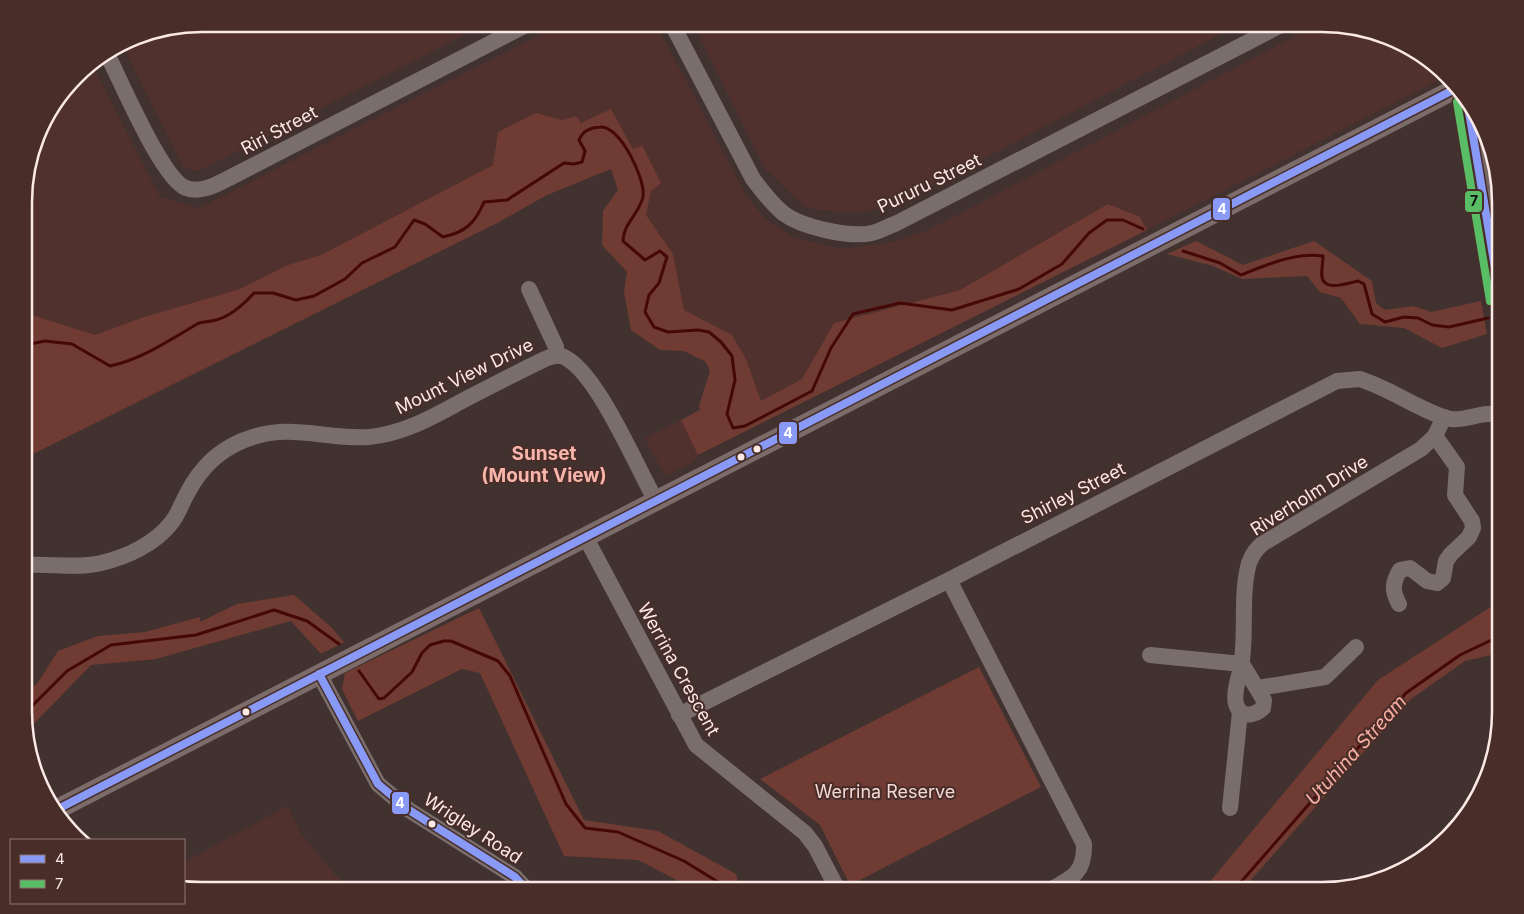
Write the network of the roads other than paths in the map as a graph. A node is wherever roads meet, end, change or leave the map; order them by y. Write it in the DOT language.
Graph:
graph roads {
  1 [pos="512,32"];
  2 [pos="676,32"];
  3 [pos="1267,32"];
  4 [pos="110,60"];
  5 [pos="1450,91"];
  6 [pos="1471,122"];
  7 [pos="1491,235"];
  8 [pos="529,289"];
  9 [pos="557,355"];
  10 [pos="1491,413"];
  11 [pos="1444,417"];
  12 [pos="1435,436"];
  13 [pos="655,499"];
  14 [pos="586,538"];
  15 [pos="32,564"];
  16 [pos="949,580"];
  17 [pos="1400,604"];
  18 [pos="1356,647"];
  19 [pos="1150,655"];
  20 [pos="1242,664"];
  21 [pos="319,674"];
  22 [pos="1258,688"];
  23 [pos="1240,712"];
  24 [pos="679,715"];
  25 [pos="62,807"];
  26 [pos="1230,808"];
  27 [pos="834,881"];
  28 [pos="1066,881"];
  29 [pos="519,882"];
  1 -- 4 [label="street, Riri Street"];
  2 -- 3 [label="street, Pururu Street"];
  5 -- 13 [label="main road"];
  6 -- 7 [label="highway"];
  8 -- 9 [label="street"];
  9 -- 13 [label="street, Mount View Drive"];
  9 -- 15 [label="street, Mount View Drive"];
  10 -- 11 [label="street, Shirley Street"];
  11 -- 12 [label="street, Riverholm Drive"];
  11 -- 16 [label="street, Shirley Street"];
  12 -- 17 [label="street"];
  12 -- 20 [label="street, Riverholm Drive"];
  13 -- 14 [label="main road"];
  14 -- 21 [label="main road"];
  14 -- 24 [label="street, Werrina Crescent"];
  16 -- 24 [label="street, Shirley Street"];
  16 -- 28 [label="street"];
  18 -- 22 [label="street"];
  19 -- 20 [label="street"];
  20 -- 22 [label="street"];
  20 -- 23 [label="street, Riverholm Drive"];
  21 -- 25 [label="main road"];
  21 -- 29 [label="street, Wrigley Road"];
  22 -- 23 [label="street"];
  23 -- 26 [label="street, Riverholm Drive"];
  24 -- 27 [label="street, Werrina Crescent"];
}
